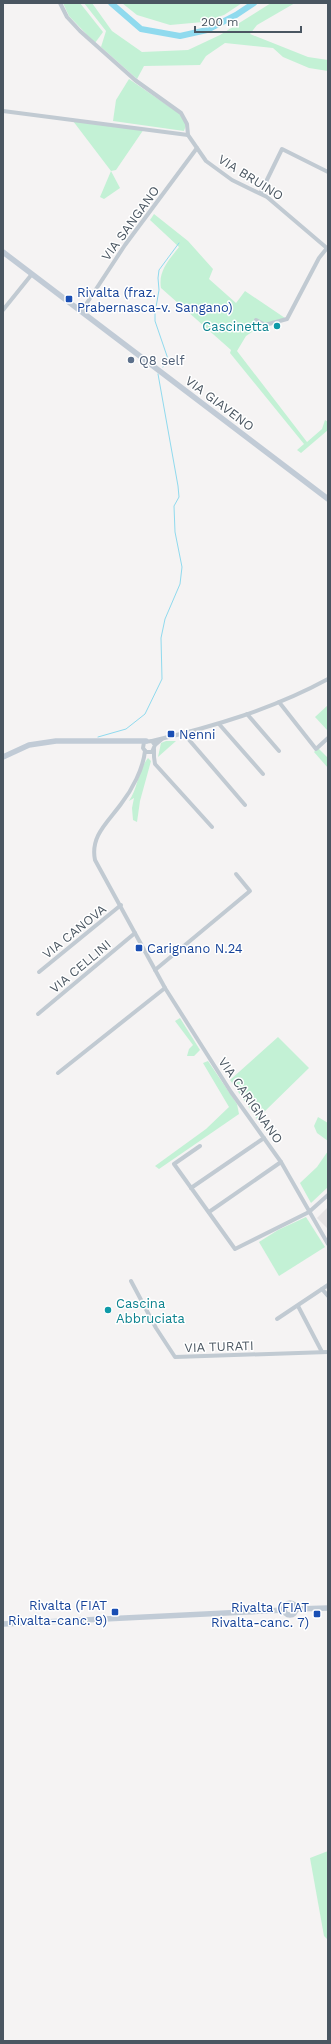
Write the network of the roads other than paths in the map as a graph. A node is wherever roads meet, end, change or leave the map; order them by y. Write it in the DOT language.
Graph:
graph roads {
  1 [pos="60,3"];
  2 [pos="3,111"];
  3 [pos="188,135"];
  4 [pos="197,148"];
  5 [pos="328,172"];
  6 [pos="261,192"];
  7 [pos="328,248"];
  8 [pos="3,252"];
  9 [pos="32,274"];
  10 [pos="3,310"];
  11 [pos="81,312"];
  12 [pos="256,320"];
  13 [pos="328,499"];
  14 [pos="327,681"];
  15 [pos="279,702"];
  16 [pos="248,714"];
  17 [pos="219,724"];
  18 [pos="184,734"];
  19 [pos="328,738"];
  20 [pos="162,739"];
  21 [pos="147,742"];
  22 [pos="155,747"];
  23 [pos="279,751"];
  24 [pos="147,752"];
  25 [pos="3,757"];
  26 [pos="154,757"];
  27 [pos="263,774"];
  28 [pos="245,805"];
  29 [pos="212,827"];
  30 [pos="236,874"];
  31 [pos="121,905"];
  32 [pos="135,933"];
  33 [pos="154,970"];
  34 [pos="39,972"];
  35 [pos="165,988"];
  36 [pos="38,1014"];
  37 [pos="58,1073"];
  38 [pos="264,1138"];
  39 [pos="200,1146"];
  40 [pos="281,1162"];
  41 [pos="191,1188"];
  42 [pos="328,1195"];
  43 [pos="209,1212"];
  44 [pos="309,1212"];
  45 [pos="328,1244"];
  46 [pos="131,1281"];
  47 [pos="328,1285"];
  48 [pos="322,1289"];
  49 [pos="328,1296"];
  50 [pos="298,1306"];
  51 [pos="277,1319"];
  52 [pos="322,1352"];
  53 [pos="328,1352"];
  54 [pos="328,1608"];
  55 [pos="296,1609"];
  56 [pos="284,1610"];
  57 [pos="3,1624"];
  1 -- 3 [label="street, VIA BRUINO"];
  2 -- 3 [label="street"];
  3 -- 4 [label="street, VIA BRUINO"];
  4 -- 6 [label="street, VIA BRUINO"];
  4 -- 11 [label="street, VIA SANGANO"];
  5 -- 6 [label="street"];
  6 -- 7 [label="street, VIA BRUINO"];
  7 -- 12 [label="street, VIA BRUINO"];
  8 -- 9 [label="main road, VIA GIAVENO"];
  9 -- 10 [label="street"];
  9 -- 11 [label="main road, VIA GIAVENO"];
  11 -- 13 [label="main road, VIA GIAVENO"];
  14 -- 15 [label="street"];
  15 -- 16 [label="street"];
  15 -- 19 [label="street"];
  16 -- 17 [label="street"];
  16 -- 23 [label="street"];
  17 -- 18 [label="street"];
  17 -- 27 [label="street"];
  18 -- 20 [label="street"];
  18 -- 28 [label="street"];
  20 -- 21 [label="street"];
  20 -- 22 [label="street, VIA CARIGNANO"];
  21 -- 22 [label="street"];
  21 -- 24 [label="street"];
  21 -- 25 [label="main road"];
  22 -- 24 [label="street, VIA CARIGNANO"];
  22 -- 26 [label="street"];
  24 -- 26 [label="street"];
  24 -- 31 [label="street, VIA CARIGNANO"];
  26 -- 29 [label="street"];
  30 -- 33 [label="street"];
  31 -- 32 [label="street, VIA CARIGNANO"];
  31 -- 34 [label="street, VIA CANOVA"];
  32 -- 33 [label="street, VIA CARIGNANO"];
  32 -- 36 [label="street, VIA CELLINI"];
  33 -- 35 [label="street, VIA CARIGNANO"];
  35 -- 37 [label="street"];
  35 -- 38 [label="street, VIA CARIGNANO"];
  38 -- 40 [label="street, VIA CARIGNANO"];
  38 -- 41 [label="street"];
  39 -- 41 [label="street"];
  40 -- 43 [label="street"];
  40 -- 44 [label="street, VIA CARIGNANO"];
  41 -- 43 [label="street"];
  42 -- 44 [label="street"];
  43 -- 44 [label="street"];
  44 -- 45 [label="street, VIA CARIGNANO"];
  46 -- 52 [label="street, VIA TURATI"];
  47 -- 48 [label="street"];
  48 -- 49 [label="street"];
  48 -- 50 [label="street"];
  50 -- 51 [label="street"];
  50 -- 52 [label="street"];
  52 -- 53 [label="street, VIA TURATI"];
  54 -- 55 [label="main road"];
  55 -- 56 [label="main road"];
  55 -- 56 [label="main road"];
  56 -- 57 [label="main road"];
}
